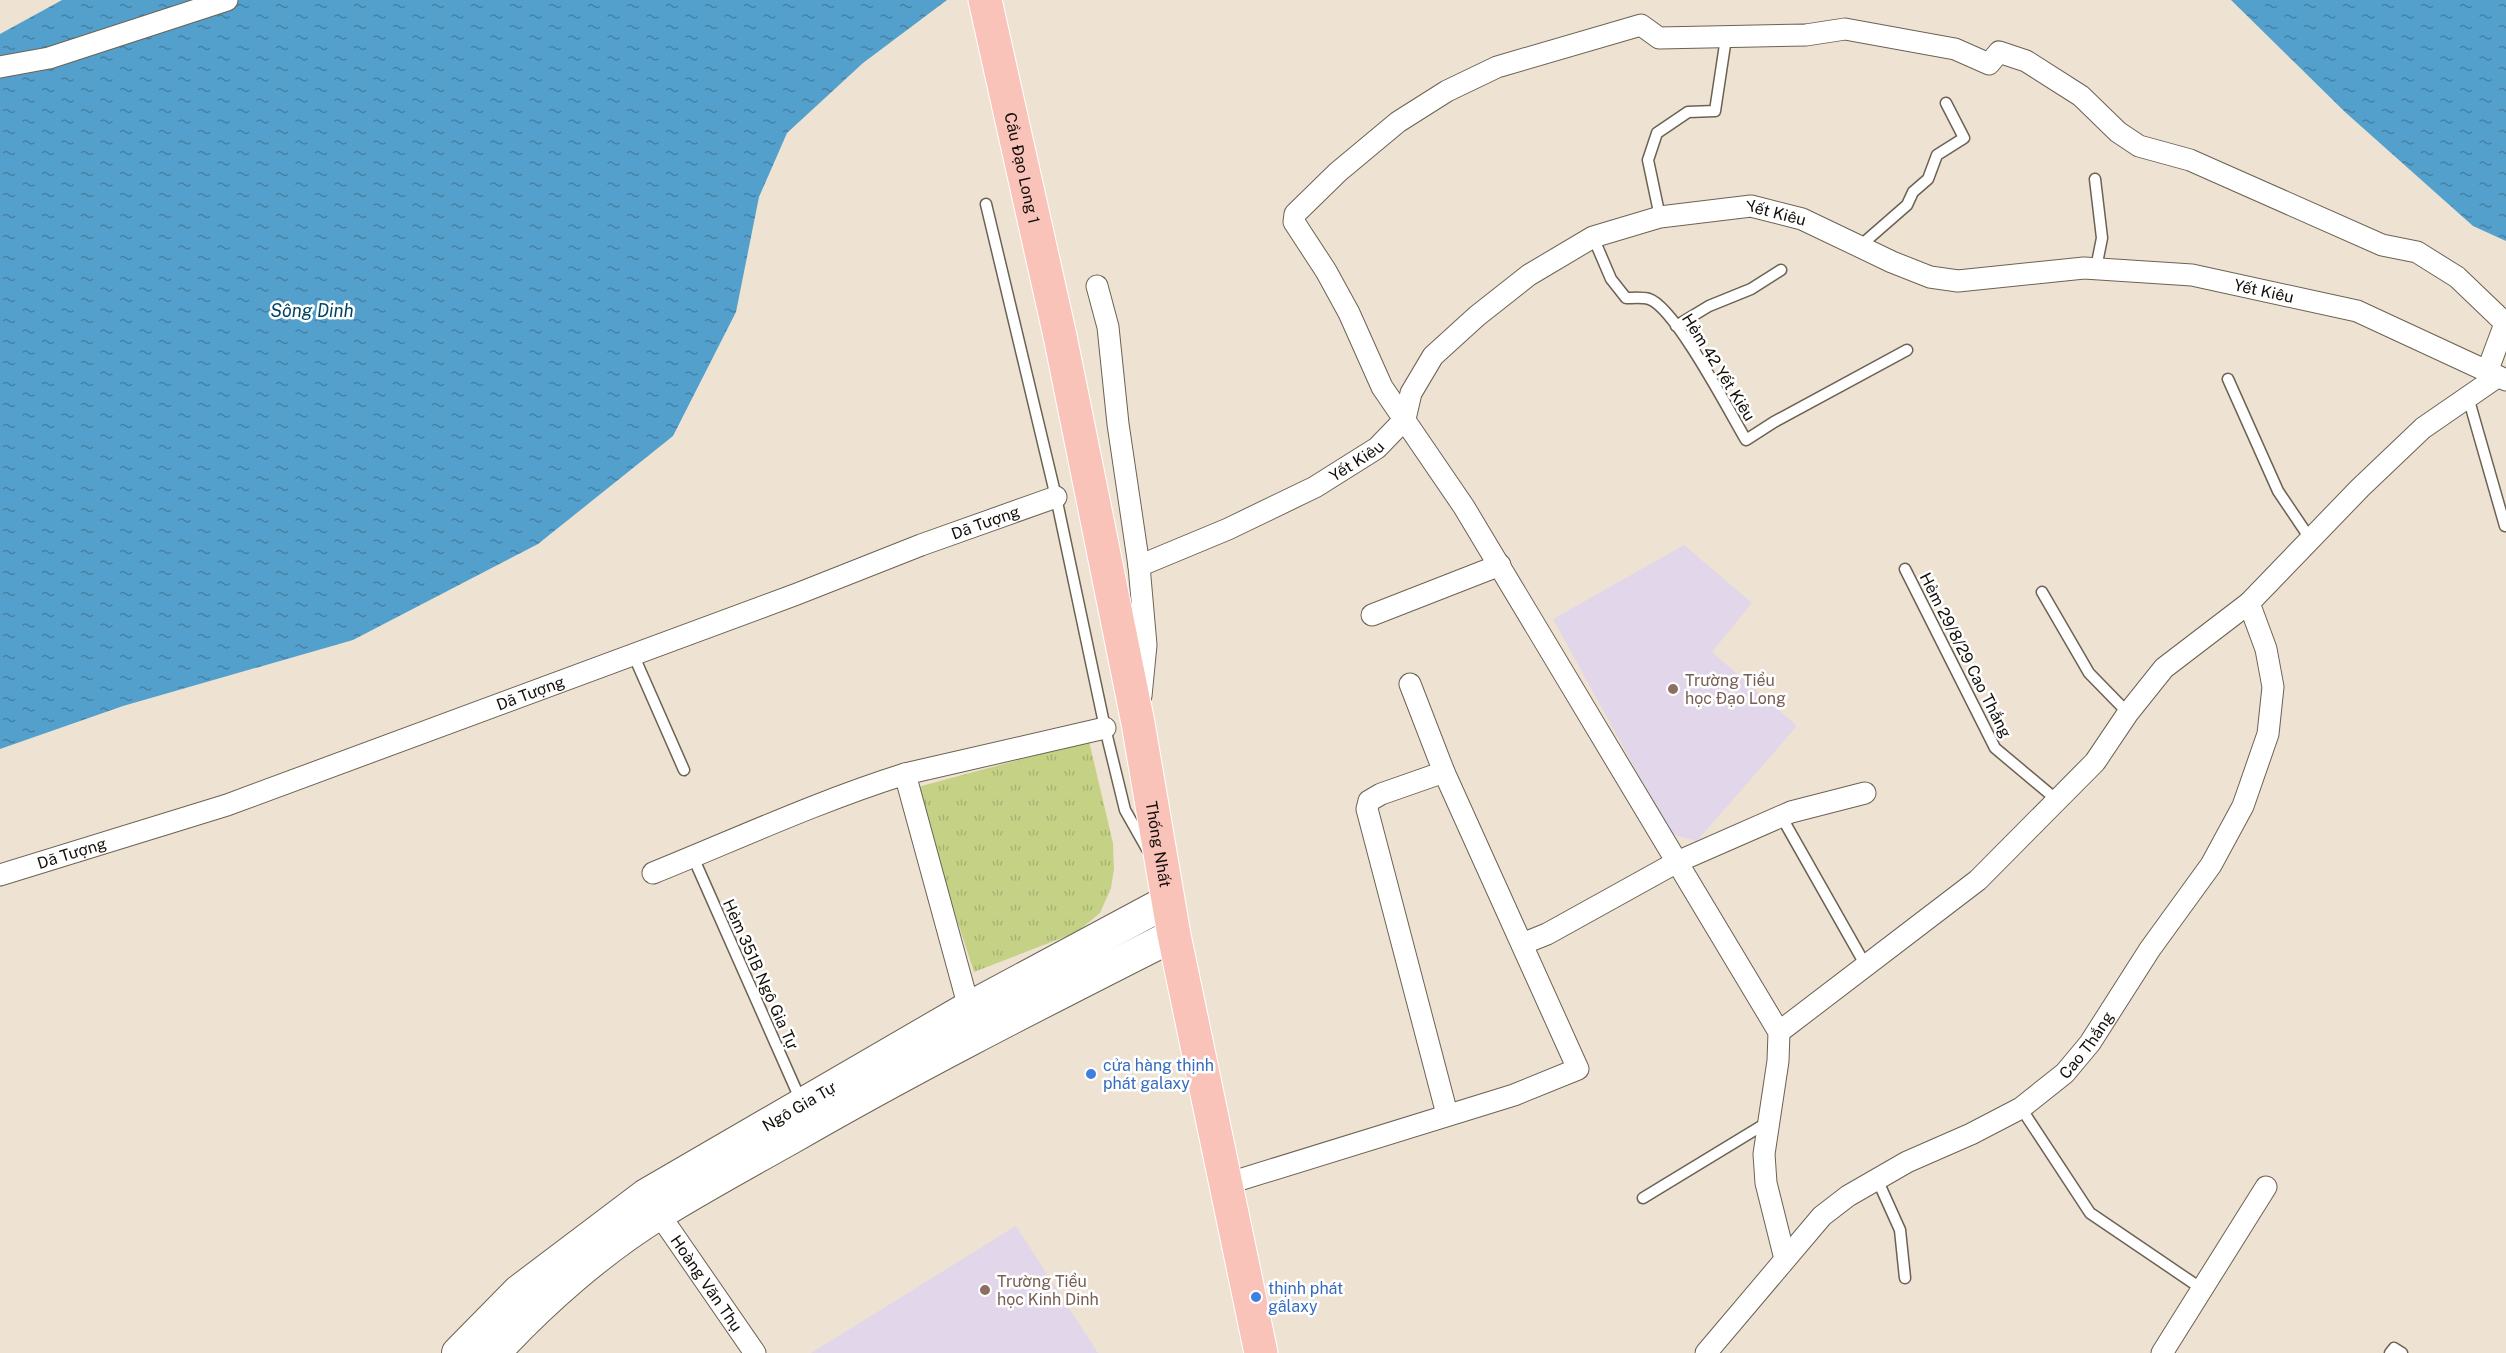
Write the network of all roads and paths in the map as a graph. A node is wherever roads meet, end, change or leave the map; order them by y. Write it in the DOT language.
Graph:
graph roads {
  1 [pos="227,0"];
  2 [pos="985,0"];
  3 [pos="1726,38"];
  4 [pos="0,67"];
  5 [pos="1946,103"];
  6 [pos="2095,179"];
  7 [pos="986,204"];
  8 [pos="1660,217"];
  9 [pos="1593,237"];
  10 [pos="1860,246"];
  11 [pos="2096,268"];
  12 [pos="1781,270"];
  13 [pos="1097,286"];
  14 [pos="2506,322"];
  15 [pos="1676,326"];
  16 [pos="1060,336"];
  17 [pos="1907,350"];
  18 [pos="2497,376"];
  19 [pos="2228,380"];
  20 [pos="2468,397"];
  21 [pos="1405,419"];
  22 [pos="1056,497"];
  23 [pos="2505,526"];
  24 [pos="2311,540"];
  25 [pos="1500,565"];
  26 [pos="1139,566"];
  27 [pos="1905,569"];
  28 [pos="2042,592"];
  29 [pos="2250,603"];
  30 [pos="1372,615"];
  31 [pos="633,654"];
  32 [pos="1410,684"];
  33 [pos="2128,713"];
  34 [pos="1138,723"];
  35 [pos="1105,728"];
  36 [pos="684,770"];
  37 [pos="1444,772"];
  38 [pos="905,774"];
  39 [pos="1865,793"];
  40 [pos="2057,800"];
  41 [pos="1781,816"];
  42 [pos="693,857"];
  43 [pos="1677,862"];
  44 [pos="653,873"];
  45 [pos="0,875"];
  46 [pos="1166,890"];
  47 [pos="1174,935"];
  48 [pos="1522,944"];
  49 [pos="1866,966"];
  50 [pos="976,1021"];
  51 [pos="1779,1032"];
  52 [pos="848,1092"];
  53 [pos="802,1104"];
  54 [pos="2021,1108"];
  55 [pos="1447,1114"];
  56 [pos="1769,1122"];
  57 [pos="1877,1179"];
  58 [pos="1226,1184"];
  59 [pos="2266,1187"];
  60 [pos="1643,1198"];
  61 [pos="652,1204"];
  62 [pos="1785,1260"];
  63 [pos="1905,1278"];
  64 [pos="2202,1289"];
  65 [pos="458,1353"];
  66 [pos="494,1353"];
  67 [pos="755,1353"];
  68 [pos="1261,1353"];
  69 [pos="1706,1353"];
  70 [pos="2162,1353"];
  71 [pos="2390,1353"];
  72 [pos="2402,1353"];
  1 -- 4 [label="street"];
  2 -- 16 [label="main road, Cầu Đạo Long 1"];
  3 -- 8 [label="lane"];
  3 -- 14 [label="street"];
  3 -- 21 [label="street"];
  5 -- 10 [label="lane"];
  6 -- 11 [label="lane"];
  7 -- 22 [label="lane"];
  8 -- 9 [label="street, Yết Kiêu"];
  8 -- 10 [label="street, Yết Kiêu"];
  9 -- 15 [label="lane, Hẻm 42 Yết Kiêu"];
  9 -- 21 [label="street, Yết Kiêu"];
  10 -- 11 [label="street, Yết Kiêu"];
  11 -- 18 [label="street, Yết Kiêu"];
  12 -- 15 [label="lane"];
  13 -- 26 [label="street"];
  14 -- 18 [label="street"];
  15 -- 17 [label="lane, Hẻm 42 Yết Kiêu"];
  16 -- 34 [label="main road, Thống Nhất"];
  18 -- 20 [label="street"];
  19 -- 24 [label="lane"];
  20 -- 23 [label="lane"];
  20 -- 24 [label="street"];
  21 -- 25 [label="street"];
  21 -- 26 [label="street, Yết Kiêu"];
  22 -- 31 [label="street, Dã Tượng"];
  22 -- 35 [label="lane"];
  24 -- 29 [label="street"];
  25 -- 30 [label="street"];
  25 -- 43 [label="street"];
  26 -- 34 [label="street"];
  27 -- 40 [label="lane, Hẻm 29/8/29 Cao Thắng"];
  28 -- 33 [label="lane"];
  29 -- 33 [label="street"];
  29 -- 54 [label="street, Cao Thắng"];
  31 -- 36 [label="lane"];
  31 -- 45 [label="street, Dã Tượng"];
  32 -- 37 [label="street"];
  33 -- 40 [label="street"];
  34 -- 46 [label="main road, Thống Nhất"];
  35 -- 38 [label="street"];
  35 -- 46 [label="lane"];
  37 -- 48 [label="street"];
  37 -- 55 [label="street"];
  38 -- 42 [label="street"];
  38 -- 50 [label="street"];
  39 -- 41 [label="street"];
  40 -- 49 [label="street"];
  41 -- 43 [label="street"];
  41 -- 49 [label="lane"];
  42 -- 44 [label="street"];
  42 -- 53 [label="lane, Hẻm 351B Ngô Gia Tự"];
  43 -- 48 [label="street"];
  43 -- 51 [label="street"];
  46 -- 47 [label="main road, Thống Nhất"];
  46 -- 50 [label="main road, Ngô Gia Tự"];
  47 -- 50 [label="main road, Ngô Gia Tự"];
  47 -- 58 [label="main road, Thống Nhất"];
  48 -- 55 [label="street"];
  49 -- 51 [label="street"];
  50 -- 52 [label="main road, Ngô Gia Tự"];
  51 -- 56 [label="street"];
  52 -- 53 [label="main road, Ngô Gia Tự"];
  52 -- 61 [label="main road, Ngô Gia Tự"];
  53 -- 61 [label="main road, Ngô Gia Tự"];
  54 -- 57 [label="street, Cao Thắng"];
  54 -- 64 [label="lane"];
  55 -- 58 [label="street"];
  56 -- 60 [label="lane"];
  56 -- 62 [label="street"];
  57 -- 62 [label="street, Cao Thắng"];
  57 -- 63 [label="lane"];
  58 -- 68 [label="main road, Thống Nhất"];
  59 -- 64 [label="street"];
  61 -- 65 [label="main road, Ngô Gia Tự"];
  61 -- 66 [label="main road, Ngô Gia Tự"];
  61 -- 67 [label="street, Hoàng Văn Thụ"];
  62 -- 69 [label="street, Cao Thắng"];
  64 -- 70 [label="street"];
  71 -- 72 [label="lane"];
}
